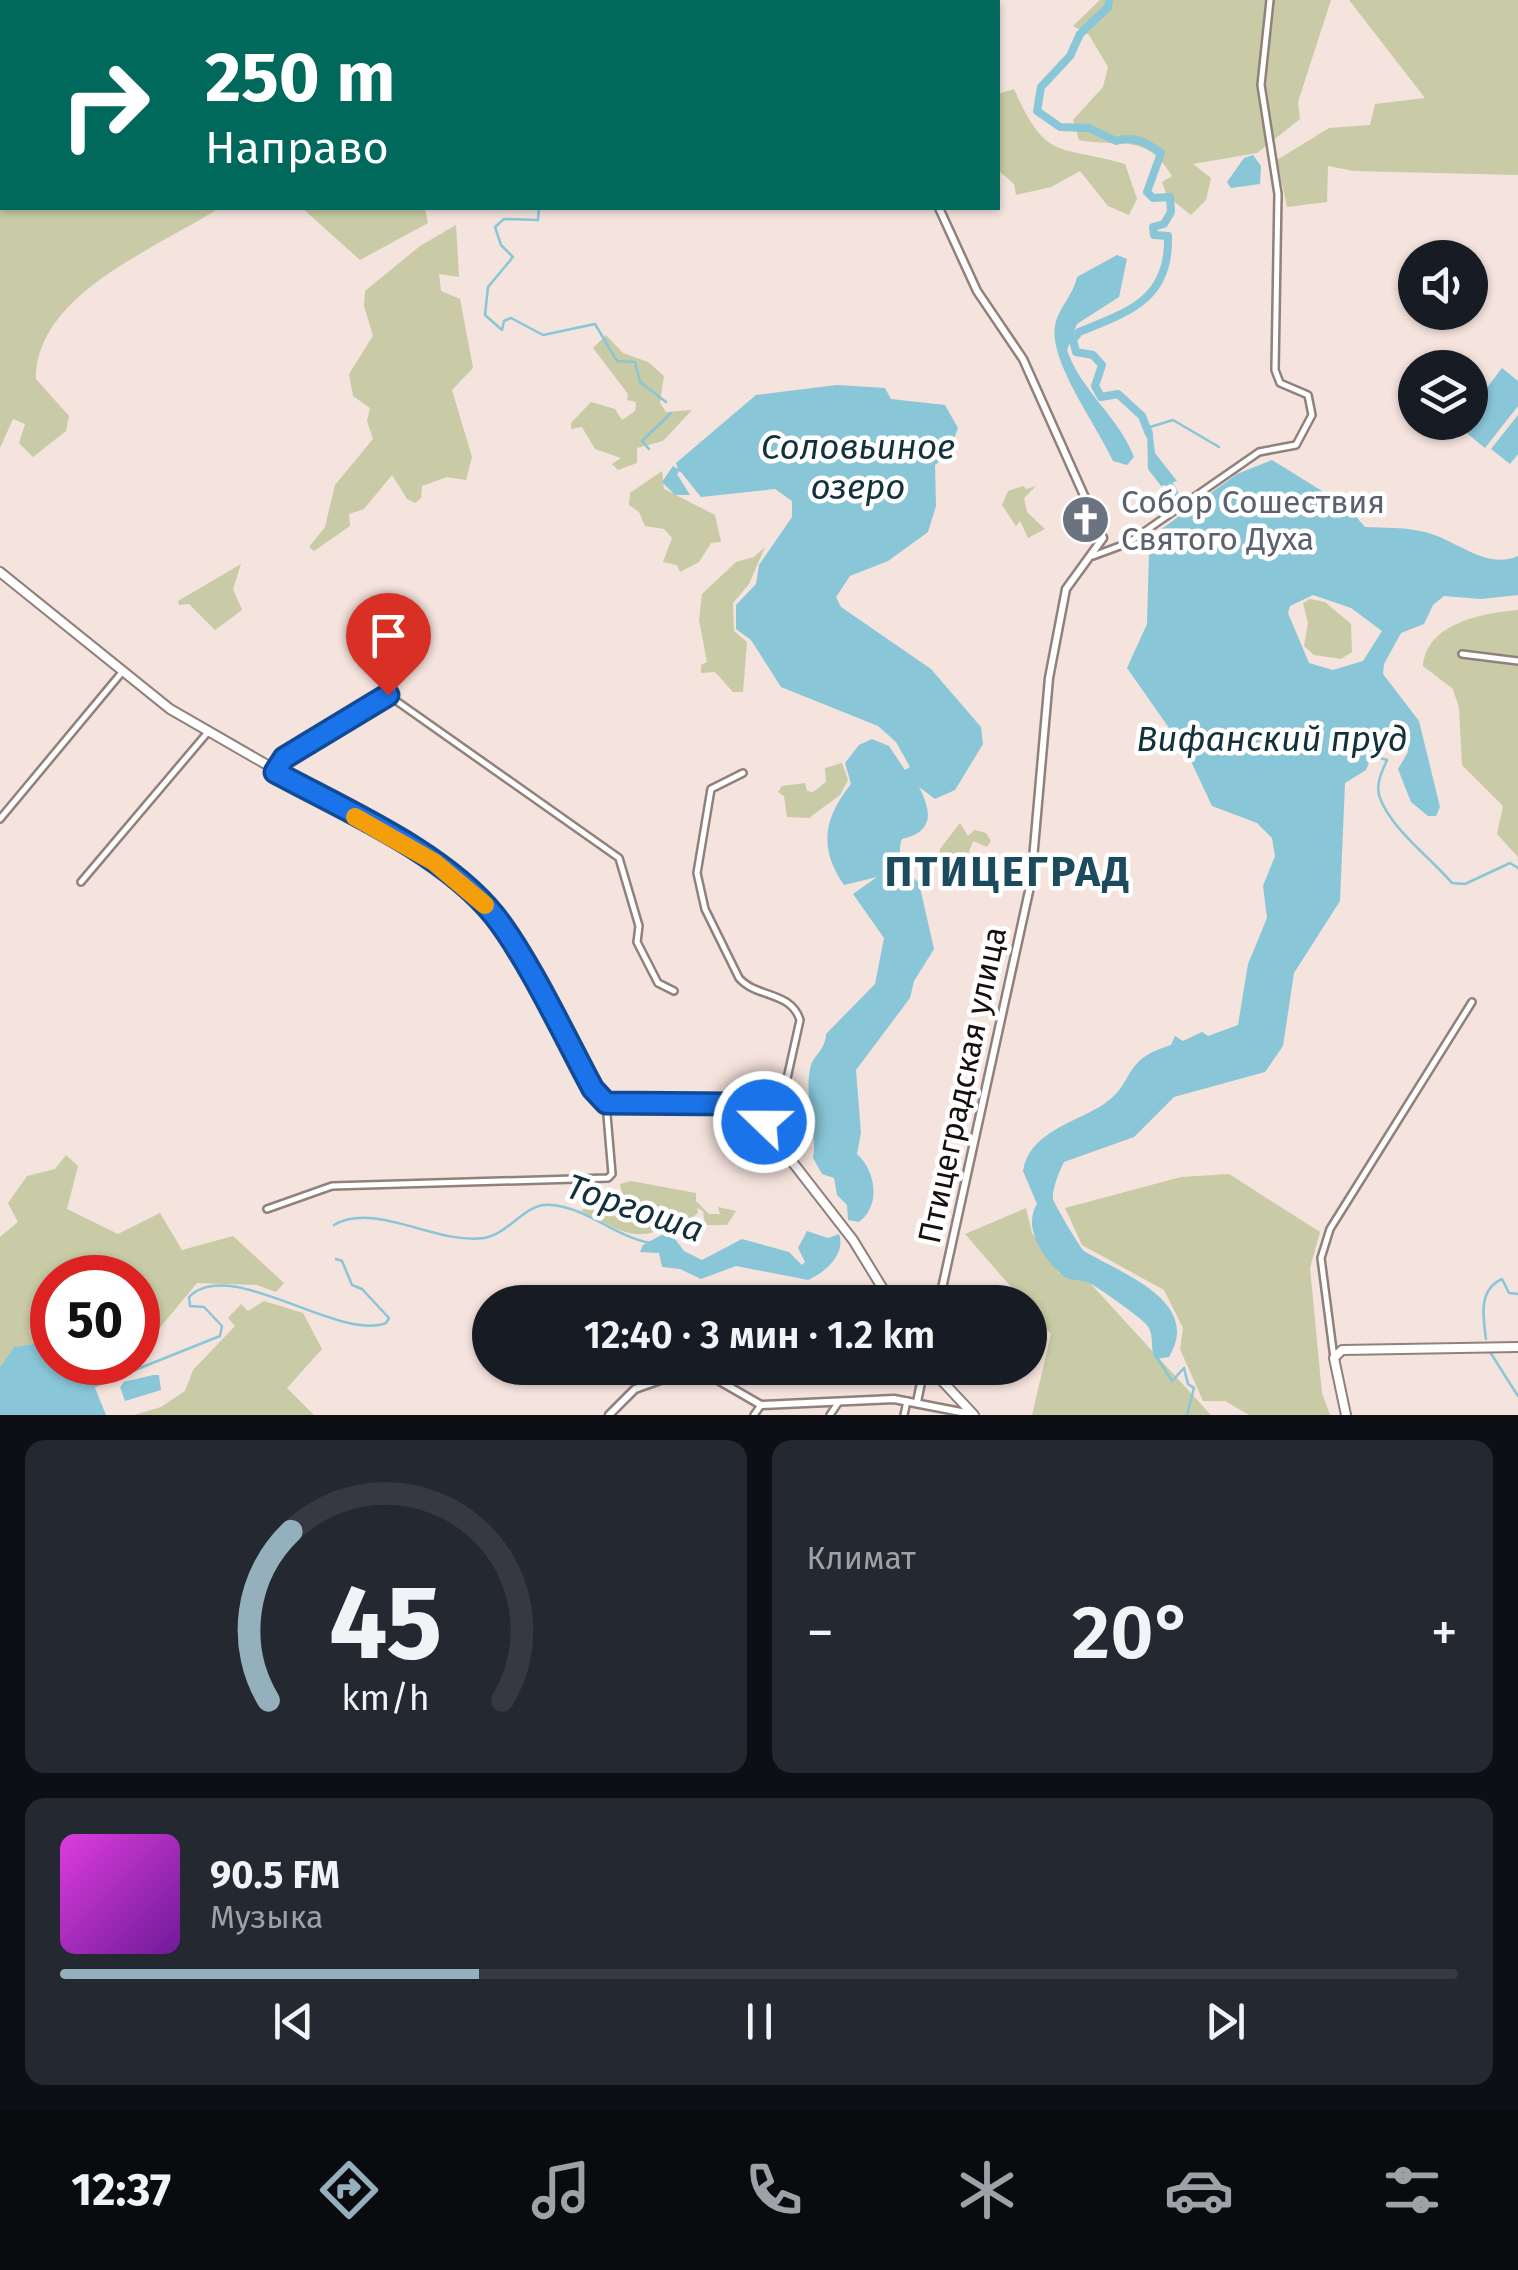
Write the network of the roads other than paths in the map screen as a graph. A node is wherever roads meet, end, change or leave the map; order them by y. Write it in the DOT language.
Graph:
graph roads {
  1 [pos="1270,0"];
  2 [pos="940,210"];
  3 [pos="1093,556"];
  4 [pos="0,572"];
  5 [pos="1462,654"];
  6 [pos="1518,661"];
  7 [pos="123,671"];
  8 [pos="208,732"];
  9 [pos="275,772"];
  10 [pos="743,773"];
  11 [pos="0,819"];
  12 [pos="81,882"];
  13 [pos="674,991"];
  14 [pos="1472,1002"];
  15 [pos="606,1103"];
  16 [pos="764,1122"];
  17 [pos="267,1210"];
  18 [pos="881,1285"];
  19 [pos="943,1285"];
  20 [pos="1518,1346"];
  21 [pos="1334,1358"];
  22 [pos="644,1385"];
  23 [pos="725,1385"];
  24 [pos="922,1385"];
  25 [pos="943,1385"];
  26 [pos="907,1401"];
  27 [pos="917,1402"];
  28 [pos="838,1403"];
  29 [pos="761,1406"];
  30 [pos="609,1415"];
  31 [pos="754,1415"];
  32 [pos="830,1415"];
  33 [pos="904,1415"];
  34 [pos="972,1415"];
  35 [pos="1346,1415"];
  1 -- 3 [label="street"];
  2 -- 3 [label="street, Птицеградская улица"];
  3 -- 19 [label="street, Птицеградская улица"];
  4 -- 7 [label="main road"];
  5 -- 6 [label="street"];
  7 -- 8 [label="main road"];
  7 -- 11 [label="street"];
  8 -- 9 [label="main road"];
  8 -- 12 [label="street"];
  9 -- 13 [label="street"];
  9 -- 15 [label="main road"];
  10 -- 16 [label="street"];
  14 -- 21 [label="street"];
  15 -- 16 [label="main road"];
  15 -- 17 [label="street"];
  16 -- 18 [label="main road"];
  20 -- 21 [label="main road"];
  21 -- 35 [label="main road"];
  22 -- 30 [label="street"];
  23 -- 29 [label="street"];
  24 -- 27 [label="street"];
  25 -- 34 [label="main road"];
  26 -- 27 [label="street"];
  26 -- 28 [label="street"];
  26 -- 33 [label="street"];
  27 -- 34 [label="street"];
  28 -- 29 [label="street"];
  28 -- 32 [label="street"];
  29 -- 31 [label="street"];
}
